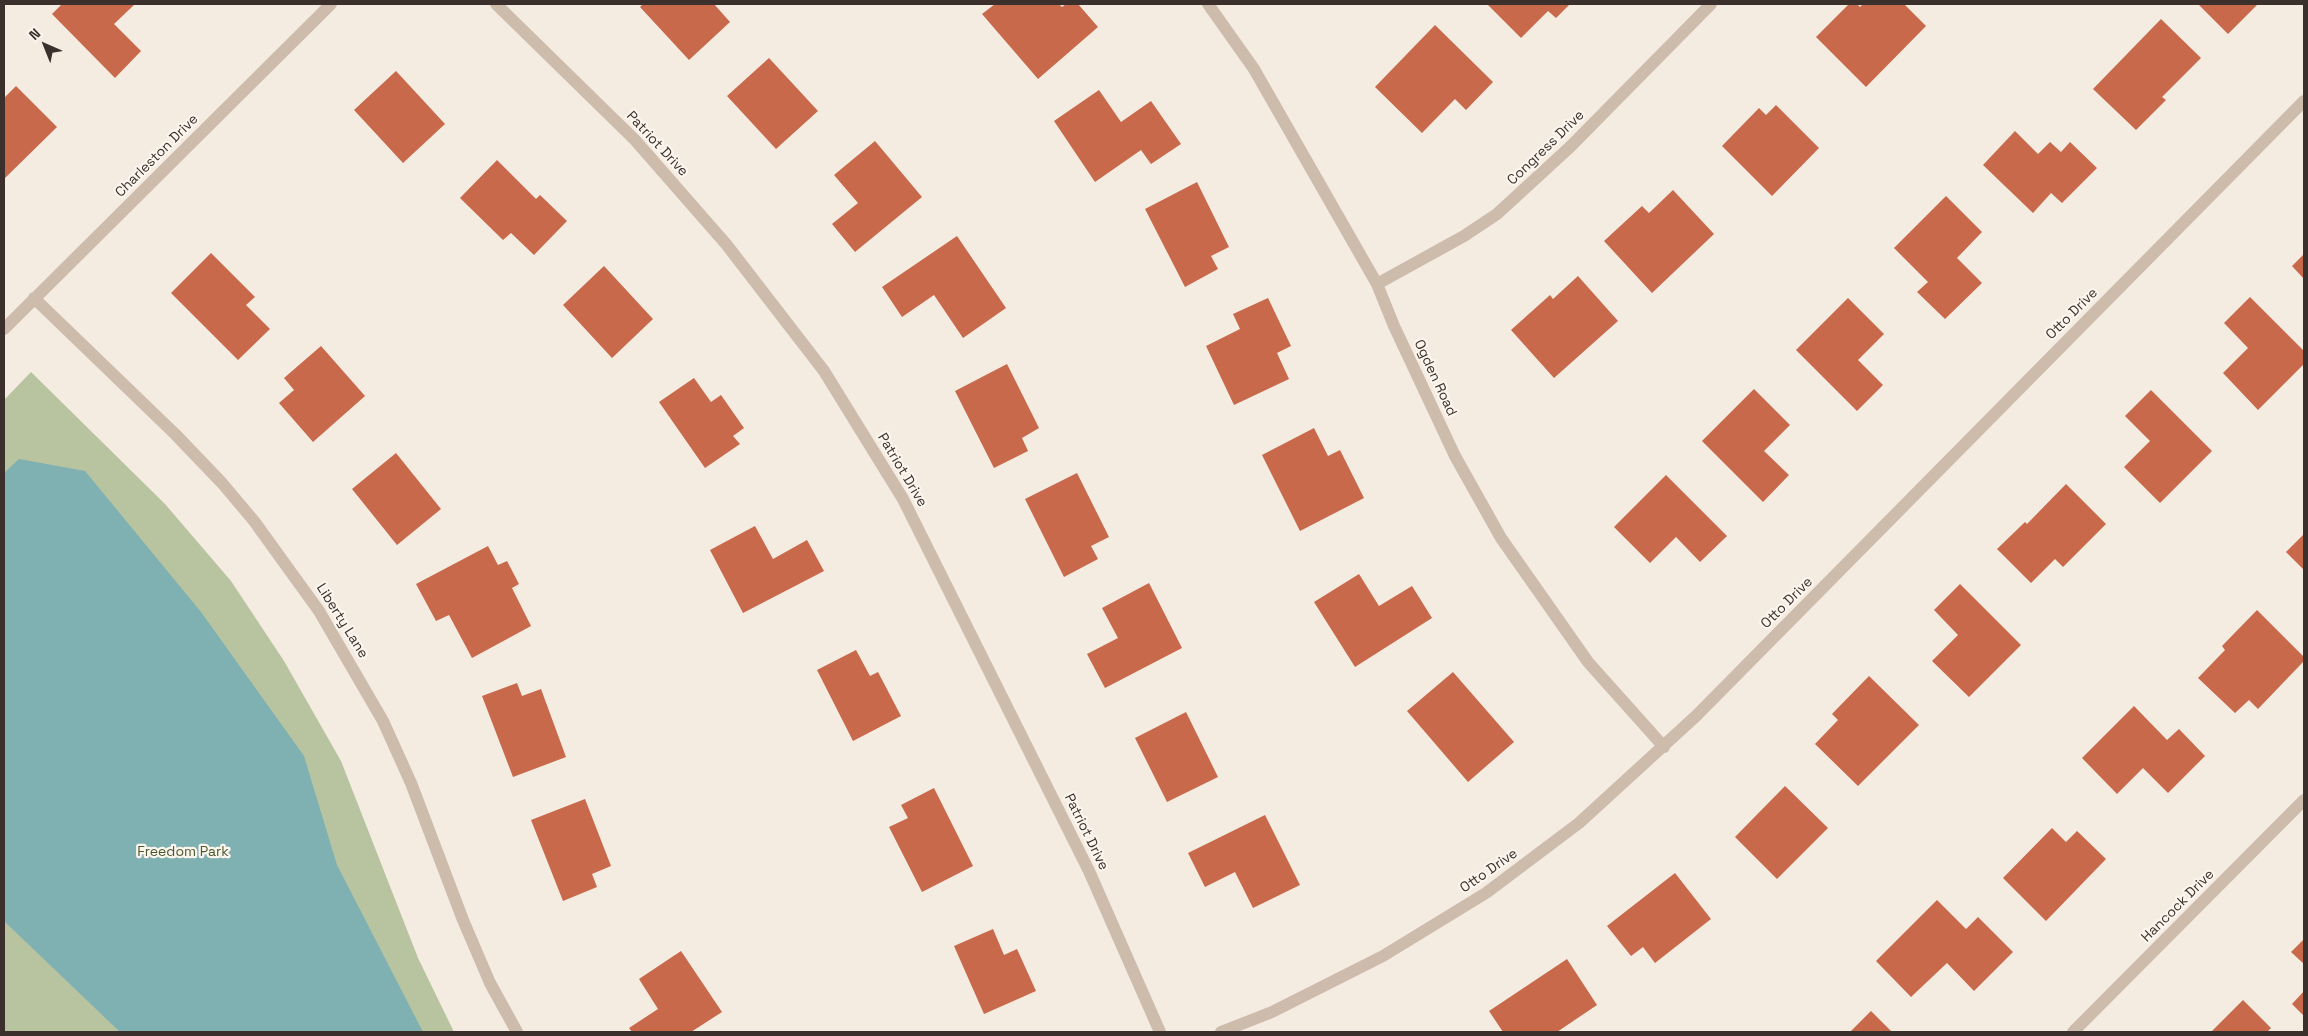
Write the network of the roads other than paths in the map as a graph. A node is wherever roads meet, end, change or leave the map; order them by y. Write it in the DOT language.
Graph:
graph roads {
  1 [pos="331,4"];
  2 [pos="496,4"];
  3 [pos="1208,4"];
  4 [pos="1711,4"];
  5 [pos="2304,101"];
  6 [pos="1378,284"];
  7 [pos="34,298"];
  8 [pos="4,329"];
  9 [pos="1664,747"];
  10 [pos="2304,800"];
  11 [pos="517,1032"];
  12 [pos="1160,1032"];
  13 [pos="1220,1032"];
  14 [pos="2073,1032"];
  1 -- 7 [label="street, Charleston Drive"];
  2 -- 12 [label="street, Patriot Drive"];
  3 -- 6 [label="street, Ogden Road"];
  4 -- 6 [label="street, Congress Drive"];
  5 -- 9 [label="street, Otto Drive"];
  6 -- 9 [label="street, Ogden Road"];
  7 -- 8 [label="street, Charleston Drive"];
  7 -- 11 [label="street, Liberty Lane"];
  9 -- 13 [label="street, Otto Drive"];
  10 -- 14 [label="street, Hancock Drive"];
}
